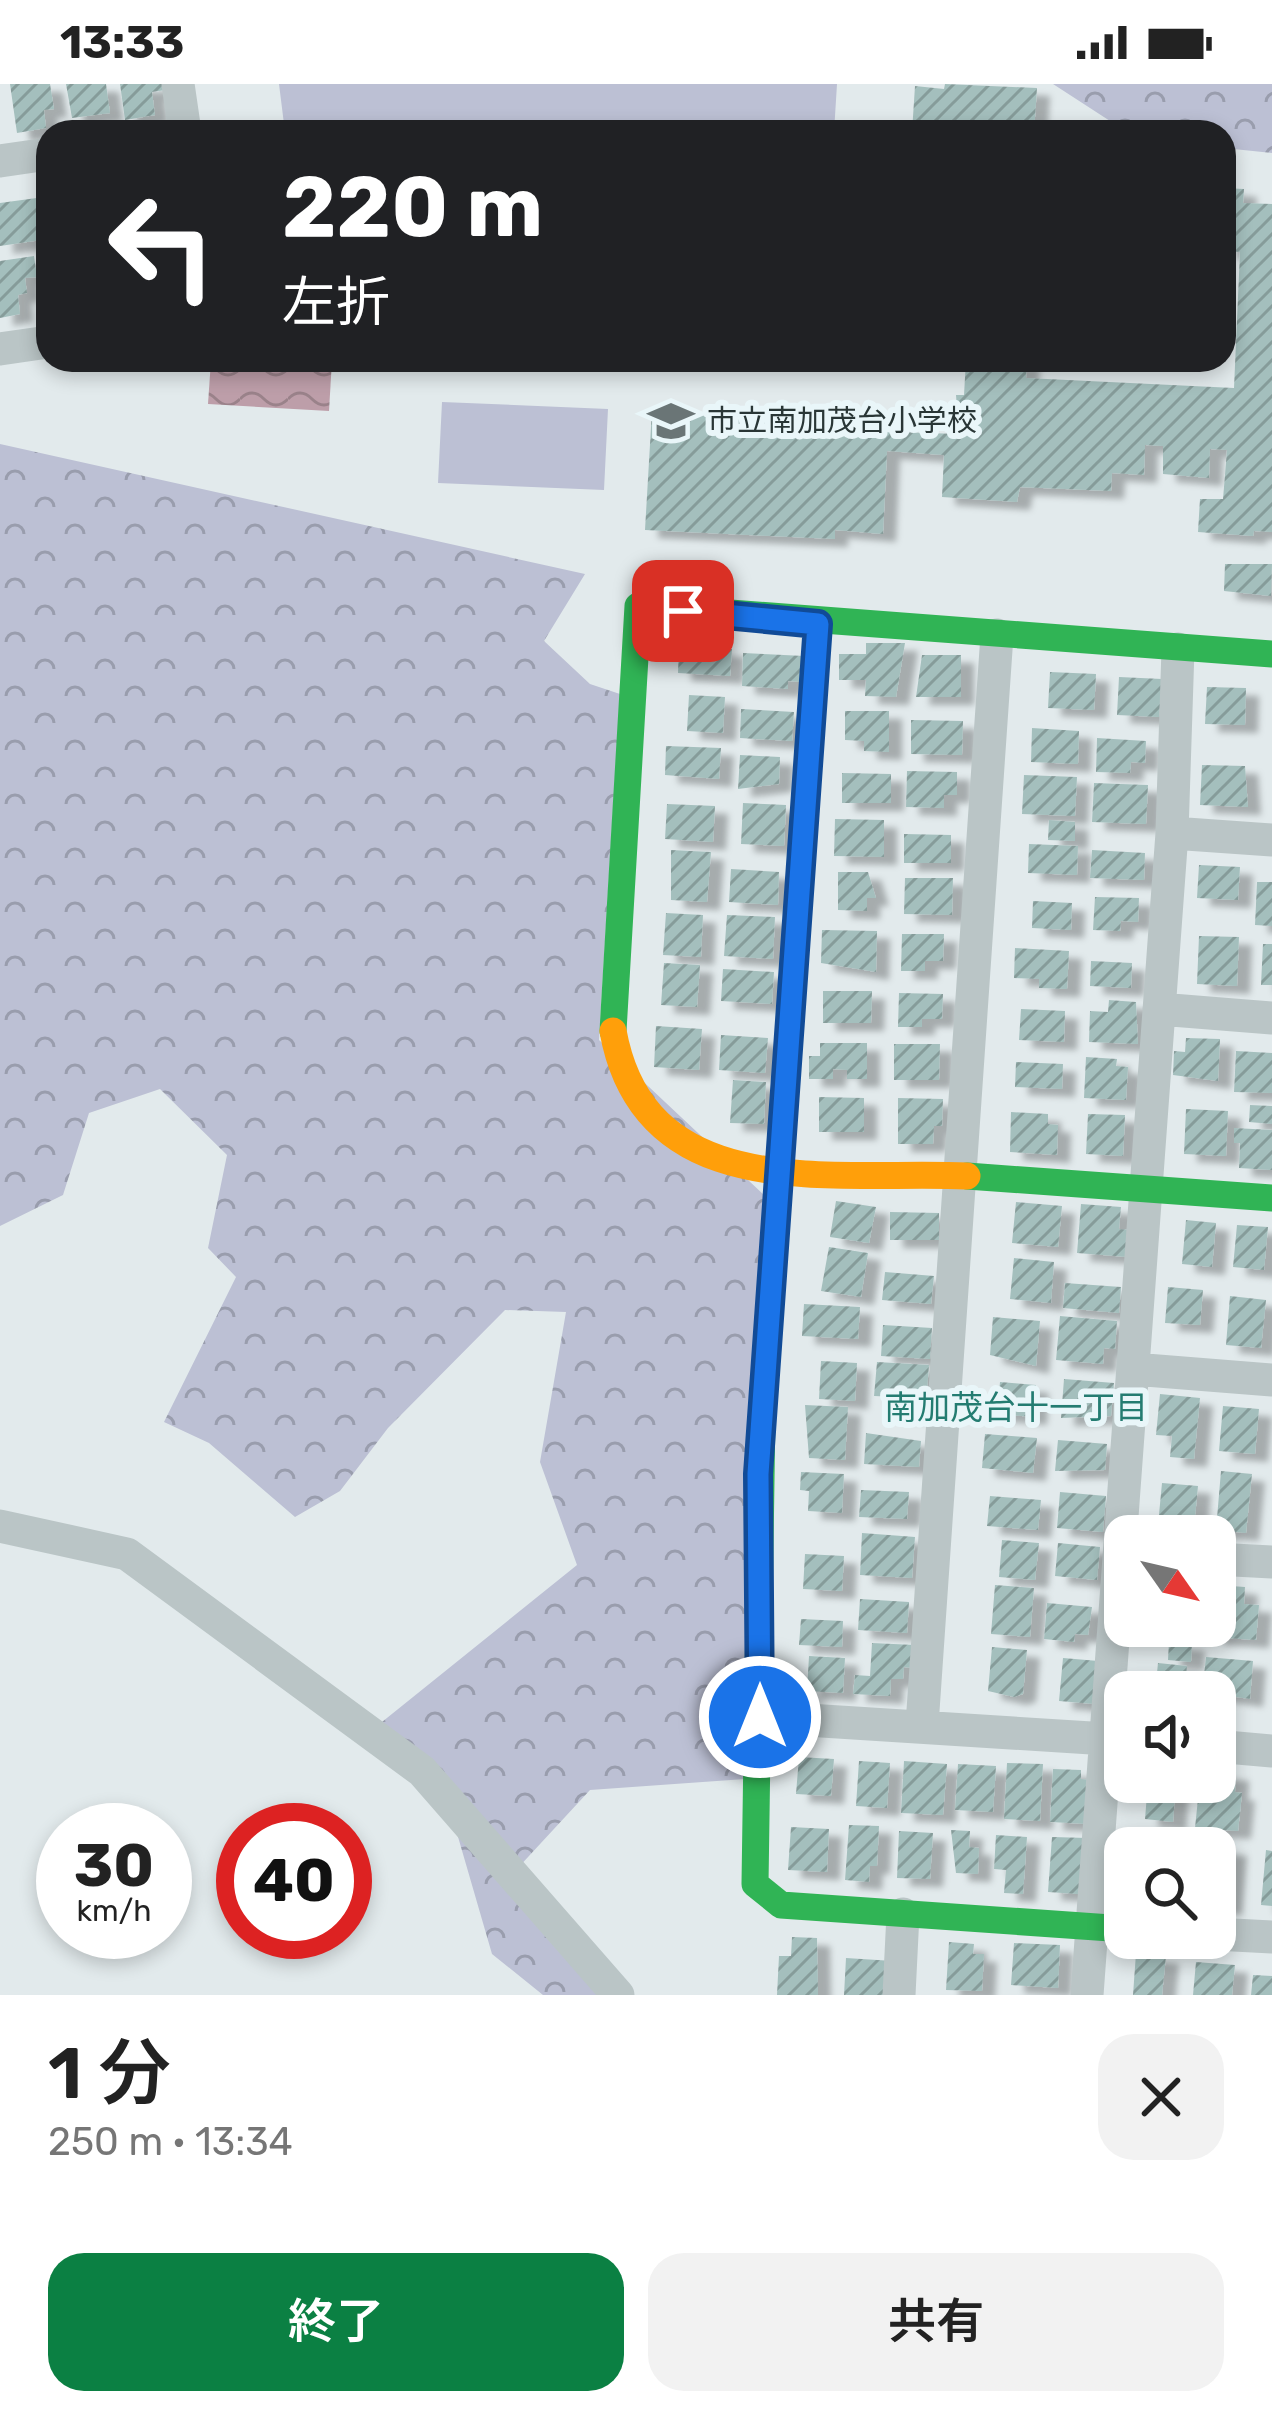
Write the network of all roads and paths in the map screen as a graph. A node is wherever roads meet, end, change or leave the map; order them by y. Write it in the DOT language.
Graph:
graph roads {
  1 [pos="178,84"];
  2 [pos="183,120"];
  3 [pos="36,156"];
  4 [pos="0,161"];
  5 [pos="36,344"];
  6 [pos="0,349"];
  7 [pos="818,624"];
  8 [pos="998,634"];
  9 [pos="1178,649"];
  10 [pos="1272,654"];
  11 [pos="1172,833"];
  12 [pos="1272,840"];
  13 [pos="1159,1010"];
  14 [pos="1272,1018"];
  15 [pos="780,1170"];
  16 [pos="958,1175"];
  17 [pos="1146,1189"];
  18 [pos="1272,1198"];
  19 [pos="1133,1369"];
  20 [pos="1272,1380"];
  21 [pos="1124,1515"];
  22 [pos="0,1526"];
  23 [pos="1236,1560"];
  24 [pos="1272,1562"];
  25 [pos="760,1717"];
  26 [pos="922,1725"];
  27 [pos="1104,1738"];
  28 [pos="1236,1747"];
  29 [pos="1272,1750"];
  30 [pos="904,1914"];
  31 [pos="1104,1928"];
  32 [pos="1236,1935"];
  33 [pos="1272,1937"];
  34 [pos="1104,1941"];
  35 [pos="618,1995"];
  36 [pos="899,1995"];
  37 [pos="1087,1995"];
  1 -- 2 [label="street"];
  3 -- 4 [label="street"];
  5 -- 6 [label="street"];
  7 -- 8 [label="street"];
  7 -- 15 [label="street"];
  7 -- 15 [label="street"];
  8 -- 9 [label="street"];
  8 -- 16 [label="street"];
  9 -- 10 [label="street"];
  9 -- 11 [label="street"];
  11 -- 12 [label="street"];
  11 -- 13 [label="street"];
  13 -- 14 [label="street"];
  13 -- 17 [label="street"];
  15 -- 16 [label="street"];
  15 -- 25 [label="street"];
  16 -- 17 [label="street"];
  16 -- 26 [label="street"];
  17 -- 18 [label="street"];
  17 -- 19 [label="street"];
  19 -- 20 [label="street"];
  19 -- 21 [label="street"];
  22 -- 35 [label="street"];
  23 -- 24 [label="street"];
  25 -- 26 [label="street"];
  25 -- 30 [label="street"];
  26 -- 27 [label="street"];
  28 -- 29 [label="street"];
  30 -- 31 [label="street"];
  30 -- 36 [label="street"];
  32 -- 33 [label="street"];
  34 -- 37 [label="street"];
}
